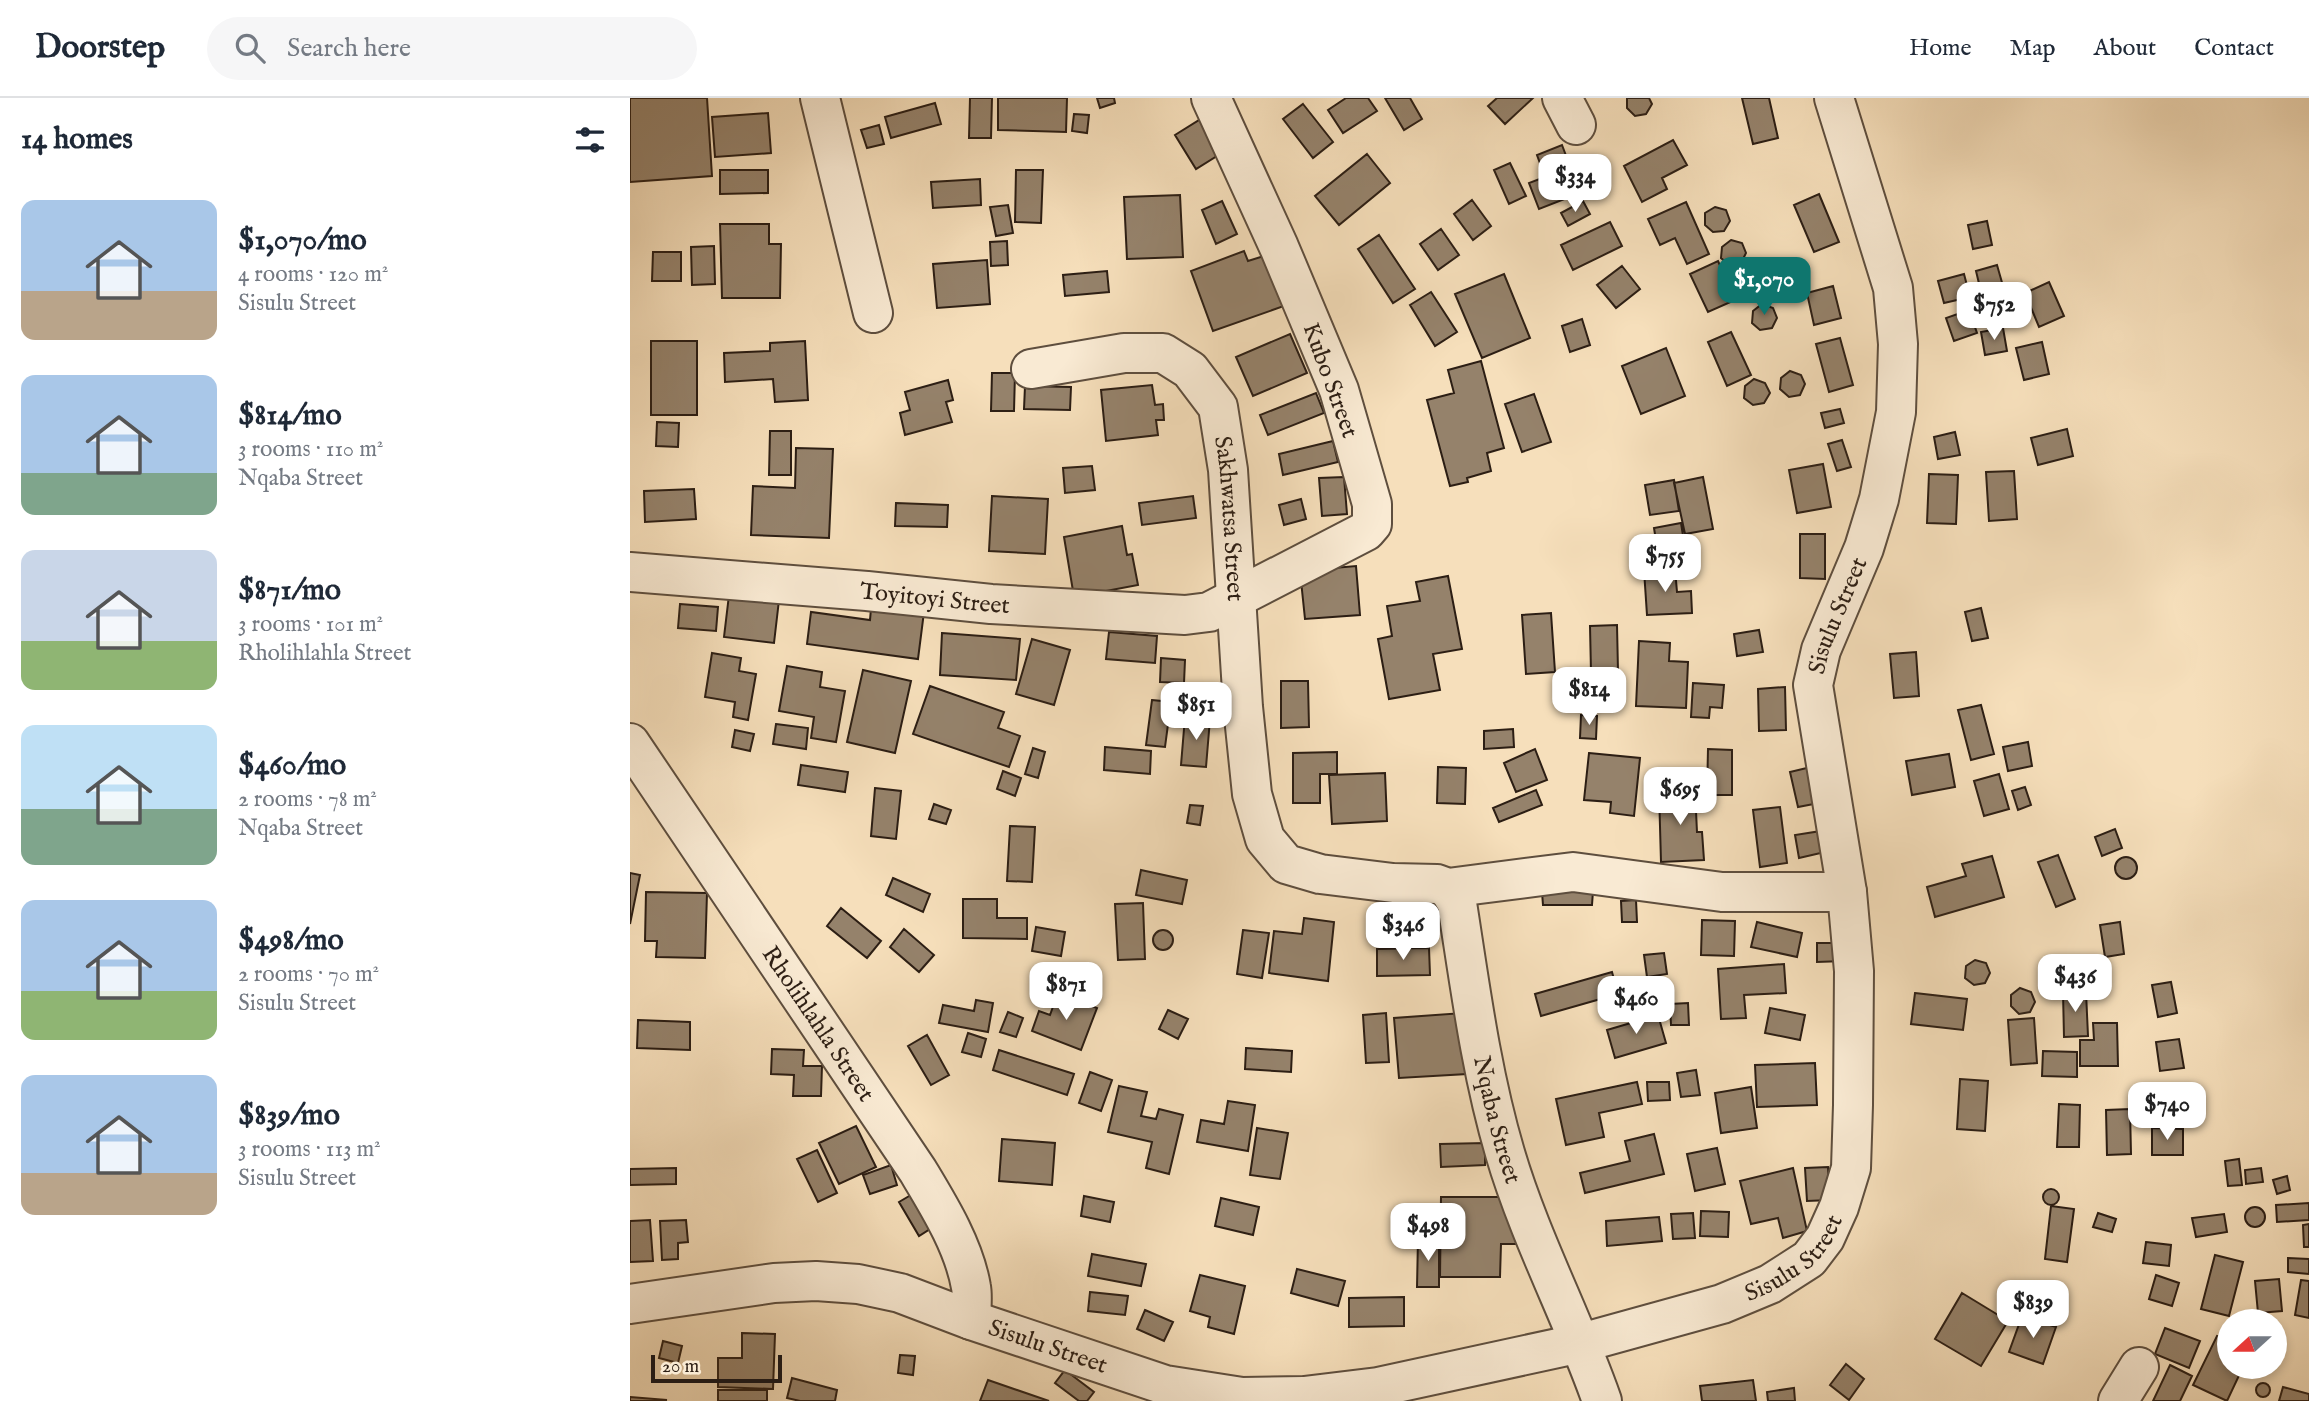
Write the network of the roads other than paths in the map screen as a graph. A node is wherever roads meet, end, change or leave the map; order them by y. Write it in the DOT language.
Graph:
graph roads {
  1 [pos="820,98"];
  2 [pos="1211,98"];
  3 [pos="1834,98"];
  4 [pos="873,313"];
  5 [pos="1031,369"];
  6 [pos="630,572"];
  7 [pos="1236,598"];
  8 [pos="630,743"];
  9 [pos="1448,888"];
  10 [pos="1847,892"];
  11 [pos="630,1304"];
  12 [pos="971,1320"];
  13 [pos="1581,1343"];
  14 [pos="2139,1367"];
  15 [pos="1602,1401"];
  16 [pos="2118,1401"];
  1 -- 4 [label="street"];
  2 -- 7 [label="street, Kubo Street"];
  3 -- 10 [label="street, Sisulu Street"];
  5 -- 7 [label="street, Sakhwatsa Street"];
  6 -- 7 [label="street, Toyitoyi Street"];
  7 -- 9 [label="street, Sakhwatsa Street"];
  8 -- 12 [label="street, Rholihlahla Street"];
  9 -- 10 [label="street"];
  9 -- 13 [label="street, Nqaba Street"];
  10 -- 13 [label="street, Sisulu Street"];
  11 -- 12 [label="street, Sisulu Street"];
  12 -- 13 [label="street, Sisulu Street"];
  13 -- 15 [label="street, Nqaba Street"];
  14 -- 16 [label="street"];
}
